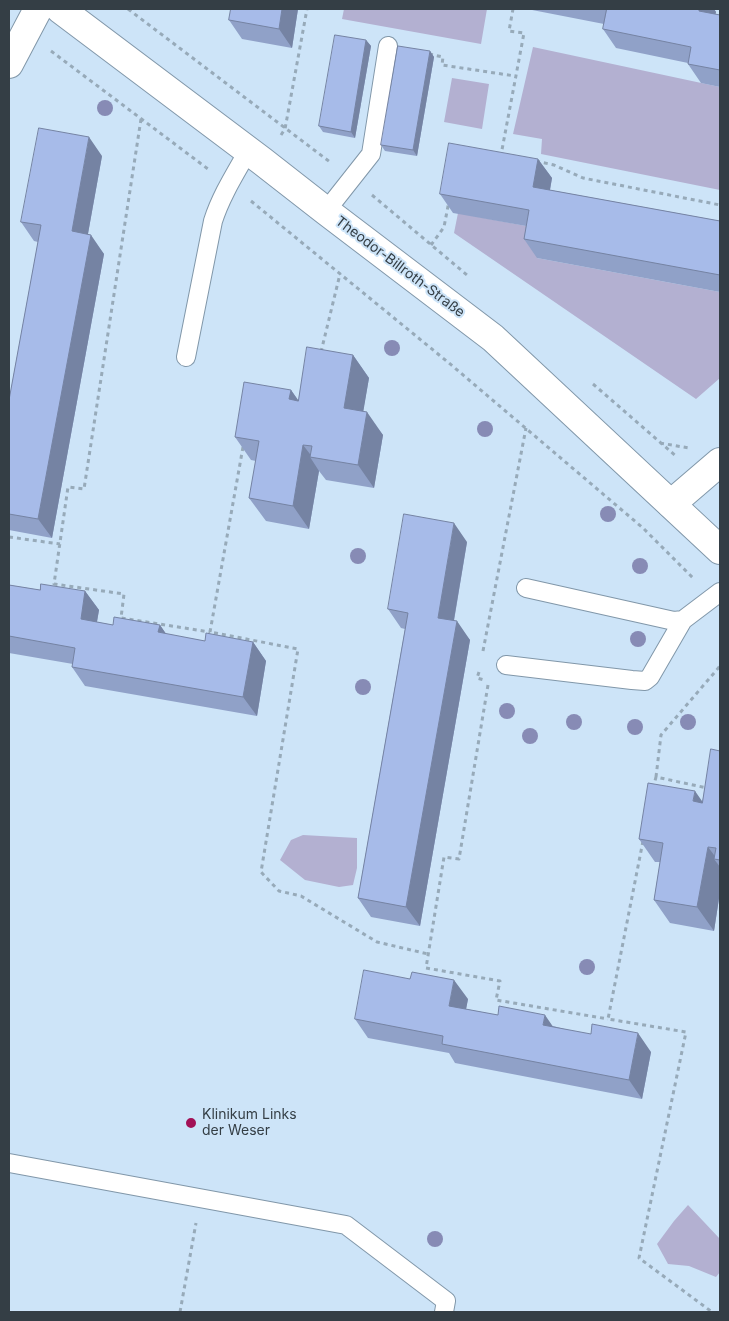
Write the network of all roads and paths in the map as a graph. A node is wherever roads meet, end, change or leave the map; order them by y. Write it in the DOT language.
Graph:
graph roads {
  1 [pos="60,9"];
  2 [pos="307,9"];
  3 [pos="513,9"];
  4 [pos="32,20"];
  5 [pos="388,46"];
  6 [pos="9,64"];
  7 [pos="515,76"];
  8 [pos="141,118"];
  9 [pos="255,156"];
  10 [pos="510,156"];
  11 [pos="527,160"];
  12 [pos="228,184"];
  13 [pos="449,200"];
  14 [pos="720,205"];
  15 [pos="326,211"];
  16 [pos="340,274"];
  17 [pos="410,276"];
  18 [pos="320,356"];
  19 [pos="186,357"];
  20 [pos="526,428"];
  21 [pos="244,443"];
  22 [pos="720,462"];
  23 [pos="671,504"];
  24 [pos="9,537"];
  25 [pos="60,544"];
  26 [pos="720,550"];
  27 [pos="526,588"];
  28 [pos="717,595"];
  29 [pos="683,620"];
  30 [pos="210,632"];
  31 [pos="481,659"];
  32 [pos="506,665"];
  33 [pos="720,666"];
  34 [pos="479,669"];
  35 [pos="656,777"];
  36 [pos="708,788"];
  37 [pos="652,796"];
  38 [pos="644,835"];
  39 [pos="428,954"];
  40 [pos="608,1018"];
  41 [pos="9,1163"];
  42 [pos="200,1198"];
  43 [pos="180,1312"];
  44 [pos="444,1312"];
  45 [pos="712,1312"];
  1 -- 9 [label="street, Theodor-Billroth-Straße"];
  2 -- 9 [label="path"];
  3 -- 7 [label="path"];
  4 -- 6 [label="street"];
  4 -- 8 [label="path"];
  5 -- 7 [label="path"];
  5 -- 15 [label="lane"];
  7 -- 10 [label="path"];
  8 -- 12 [label="path"];
  8 -- 25 [label="path"];
  9 -- 12 [label="lane"];
  9 -- 15 [label="street, Theodor-Billroth-Straße"];
  11 -- 14 [label="path"];
  12 -- 16 [label="path"];
  12 -- 19 [label="lane"];
  13 -- 17 [label="path"];
  15 -- 17 [label="street, Theodor-Billroth-Straße"];
  16 -- 18 [label="path"];
  16 -- 20 [label="path"];
  17 -- 23 [label="street, Theodor-Billroth-Straße"];
  20 -- 28 [label="path"];
  20 -- 31 [label="path"];
  21 -- 30 [label="path"];
  22 -- 23 [label="street"];
  23 -- 26 [label="street, Theodor-Billroth-Straße"];
  24 -- 25 [label="path"];
  25 -- 30 [label="path"];
  27 -- 29 [label="lane"];
  28 -- 29 [label="lane"];
  29 -- 32 [label="lane"];
  30 -- 39 [label="path"];
  33 -- 35 [label="path"];
  34 -- 39 [label="path"];
  35 -- 36 [label="path"];
  35 -- 37 [label="path"];
  38 -- 40 [label="path"];
  39 -- 40 [label="path"];
  40 -- 45 [label="path"];
  41 -- 42 [label="lane"];
  42 -- 43 [label="path"];
  42 -- 44 [label="lane"];
}
